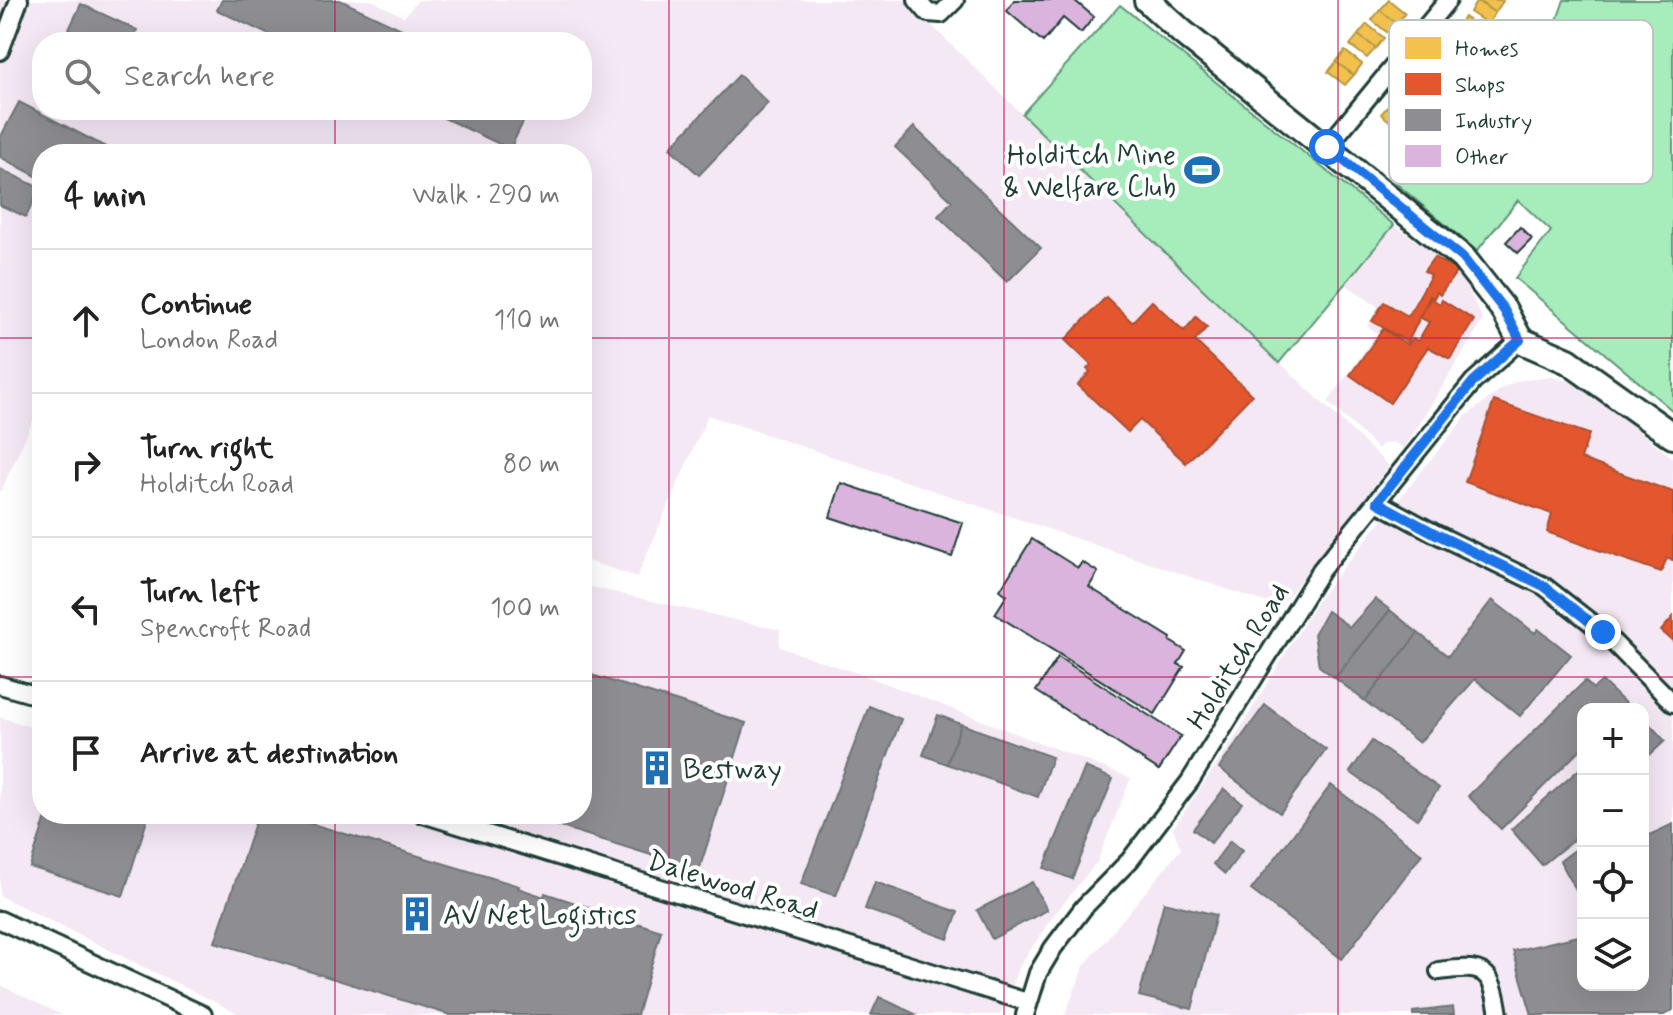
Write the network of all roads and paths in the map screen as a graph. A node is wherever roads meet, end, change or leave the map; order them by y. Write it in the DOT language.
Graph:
graph roads {
  1 [pos="19,0"];
  2 [pos="917,0"];
  3 [pos="955,0"];
  4 [pos="1147,0"];
  5 [pos="1448,0"];
  6 [pos="1432,20"];
  7 [pos="0,51"];
  8 [pos="1389,72"];
  9 [pos="1327,147"];
  10 [pos="1520,340"];
  11 [pos="1673,436"];
  12 [pos="1377,502"];
  13 [pos="0,685"];
  14 [pos="32,694"];
  15 [pos="1673,703"];
  16 [pos="454,824"];
  17 [pos="0,920"];
  18 [pos="1439,971"];
  19 [pos="1026,1008"];
  20 [pos="203,1015"];
  21 [pos="1499,1015"];
  1 -- 7 [label="street"];
  2 -- 3 [label="street"];
  4 -- 9 [label="main road"];
  5 -- 6 [label="street"];
  8 -- 9 [label="street"];
  9 -- 10 [label="main road"];
  10 -- 11 [label="main road"];
  10 -- 12 [label="street, Holditch Road"];
  12 -- 15 [label="street"];
  12 -- 19 [label="street, Holditch Road"];
  13 -- 14 [label="street"];
  16 -- 19 [label="street, Dalewood Road"];
  17 -- 20 [label="street"];
  18 -- 21 [label="street"];
}
